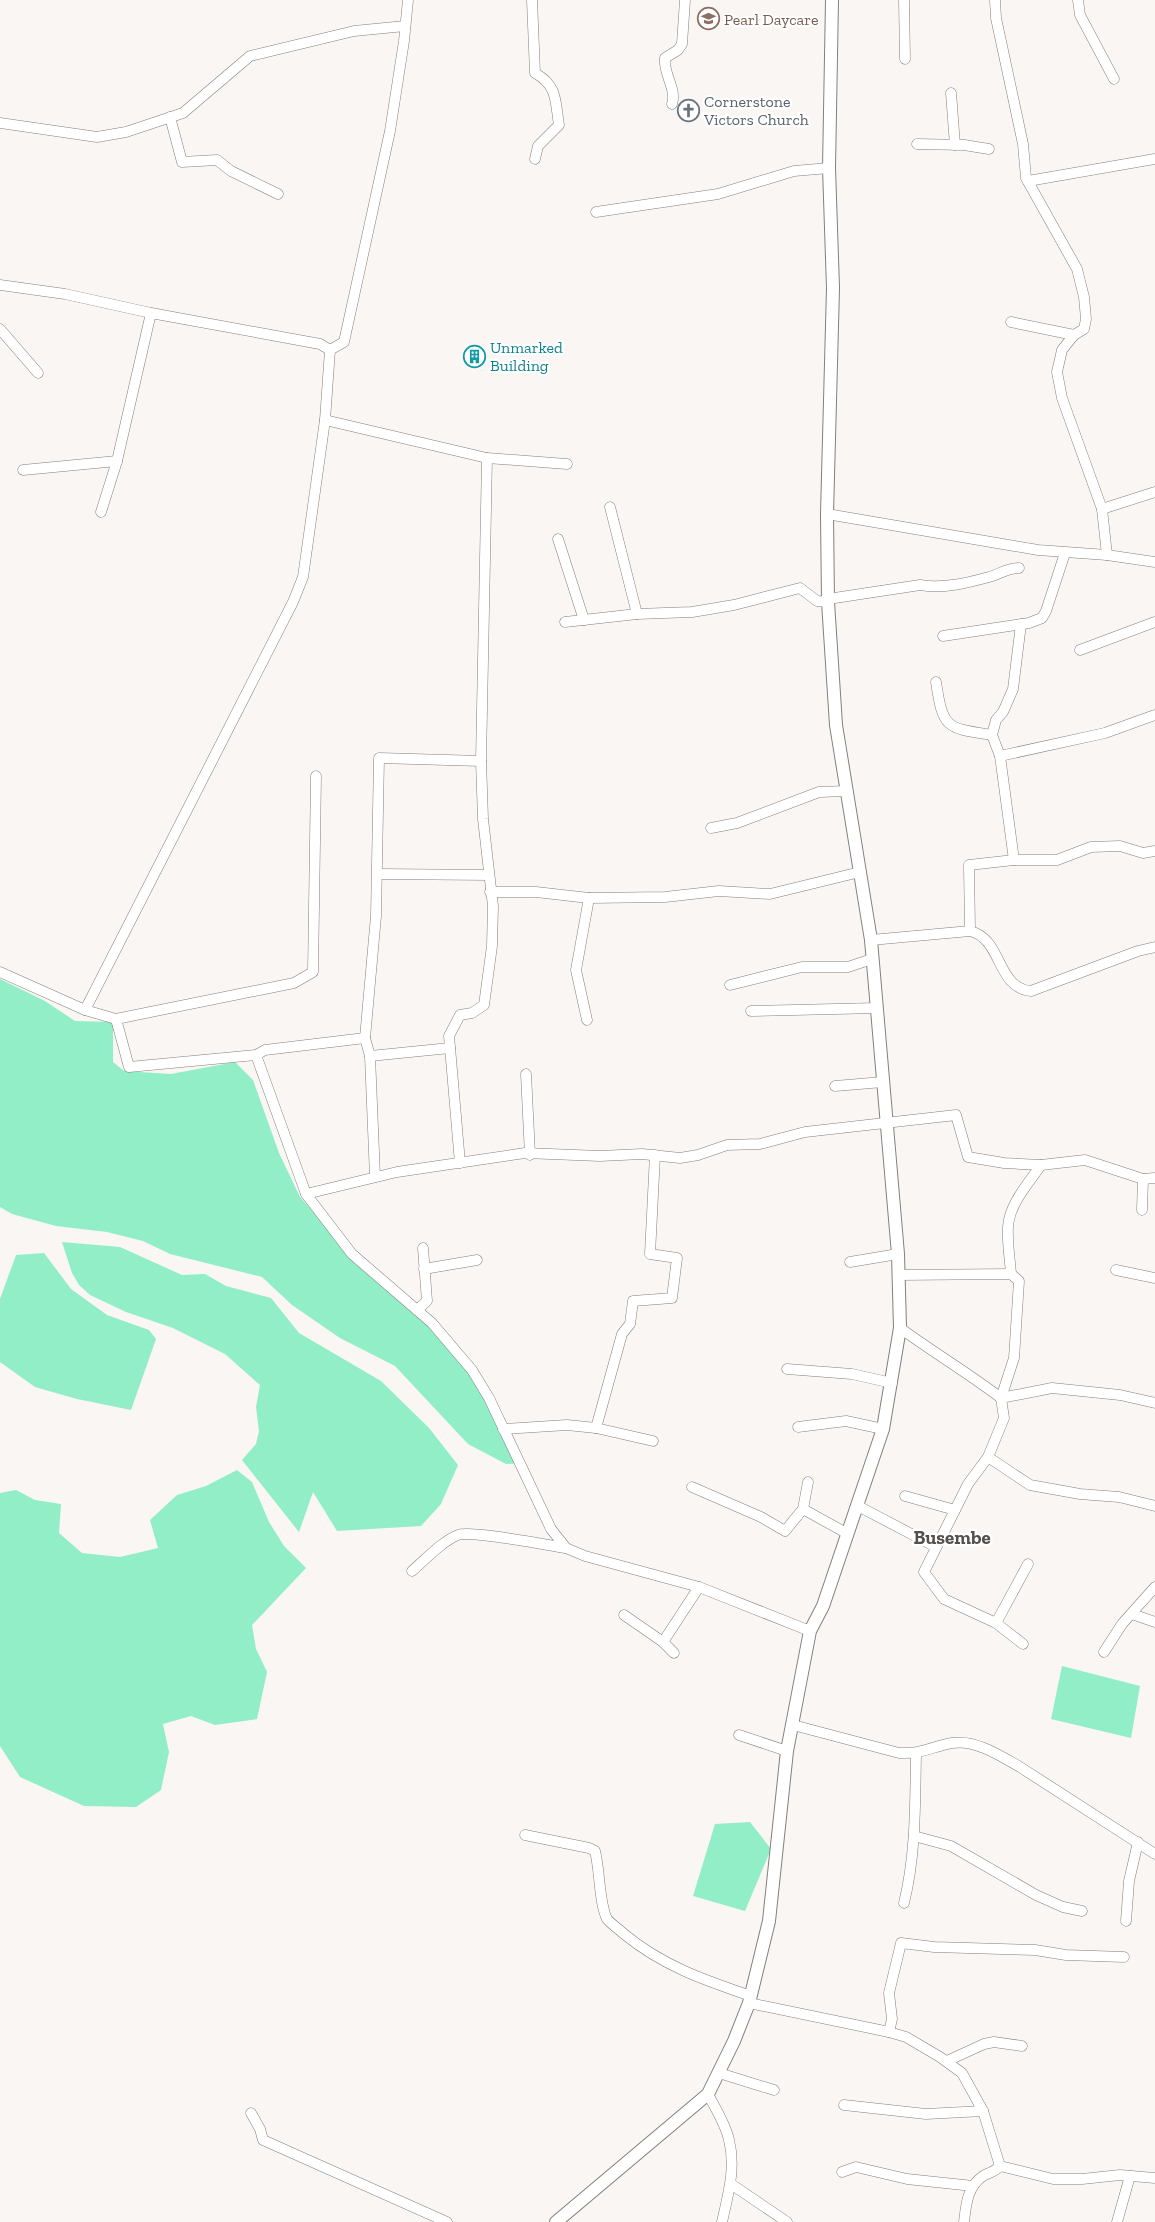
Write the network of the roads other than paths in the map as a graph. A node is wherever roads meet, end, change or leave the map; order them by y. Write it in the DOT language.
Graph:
graph roads {
  1 [pos="408,0"];
  2 [pos="532,0"];
  3 [pos="685,0"];
  4 [pos="832,0"];
  5 [pos="904,0"];
  6 [pos="995,0"];
  7 [pos="1078,0"];
  8 [pos="405,26"];
  9 [pos="905,59"];
  10 [pos="1114,79"];
  11 [pos="951,93"];
  12 [pos="672,104"];
  13 [pos="170,117"];
  14 [pos="0,123"];
  15 [pos="917,144"];
  16 [pos="955,144"];
  17 [pos="989,149"];
  18 [pos="535,159"];
  19 [pos="1155,159"];
  20 [pos="829,168"];
  21 [pos="1028,181"];
  22 [pos="278,194"];
  23 [pos="596,212"];
  24 [pos="0,285"];
  25 [pos="151,313"];
  26 [pos="1011,322"];
  27 [pos="0,329"];
  28 [pos="1074,336"];
  29 [pos="330,350"];
  30 [pos="38,373"];
  31 [pos="325,420"];
  32 [pos="487,458"];
  33 [pos="117,461"];
  34 [pos="567,464"];
  35 [pos="23,470"];
  36 [pos="1155,492"];
  37 [pos="610,507"];
  38 [pos="1102,509"];
  39 [pos="101,512"];
  40 [pos="827,514"];
  41 [pos="558,539"];
  42 [pos="1065,553"];
  43 [pos="1107,555"];
  44 [pos="1155,562"];
  45 [pos="1019,568"];
  46 [pos="828,601"];
  47 [pos="637,614"];
  48 [pos="584,620"];
  49 [pos="565,622"];
  50 [pos="1155,622"];
  51 [pos="1021,624"];
  52 [pos="943,636"];
  53 [pos="1080,650"];
  54 [pos="936,682"];
  55 [pos="1155,715"];
  56 [pos="992,736"];
  57 [pos="1000,756"];
  58 [pos="481,761"];
  59 [pos="316,776"];
  60 [pos="847,791"];
  61 [pos="711,828"];
  62 [pos="1155,851"];
  63 [pos="1014,860"];
  64 [pos="860,872"];
  65 [pos="378,874"];
  66 [pos="489,875"];
  67 [pos="490,892"];
  68 [pos="589,898"];
  69 [pos="970,931"];
  70 [pos="871,940"];
  71 [pos="1155,948"];
  72 [pos="872,959"];
  73 [pos="0,972"];
  74 [pos="730,985"];
  75 [pos="877,1008"];
  76 [pos="85,1010"];
  77 [pos="751,1011"];
  78 [pos="116,1019"];
  79 [pos="587,1020"];
  80 [pos="365,1038"];
  81 [pos="450,1048"];
  82 [pos="256,1055"];
  83 [pos="370,1056"];
  84 [pos="526,1074"];
  85 [pos="883,1082"];
  86 [pos="835,1086"];
  87 [pos="886,1121"];
  88 [pos="530,1155"];
  89 [pos="655,1156"];
  90 [pos="460,1163"];
  91 [pos="1041,1165"];
  92 [pos="375,1177"];
  93 [pos="1155,1178"];
  94 [pos="1143,1179"];
  95 [pos="306,1194"];
  96 [pos="1142,1210"];
  97 [pos="423,1248"];
  98 [pos="898,1254"];
  99 [pos="476,1260"];
  100 [pos="850,1262"];
  101 [pos="424,1269"];
  102 [pos="1116,1270"];
  103 [pos="1010,1274"];
  104 [pos="898,1275"];
  105 [pos="1155,1278"];
  106 [pos="417,1310"];
  107 [pos="900,1328"];
  108 [pos="787,1370"];
  109 [pos="892,1383"];
  110 [pos="1001,1398"];
  111 [pos="1155,1403"];
  112 [pos="798,1427"];
  113 [pos="596,1428"];
  114 [pos="503,1429"];
  115 [pos="883,1429"];
  116 [pos="653,1441"];
  117 [pos="988,1457"];
  118 [pos="808,1482"];
  119 [pos="692,1487"];
  120 [pos="905,1496"];
  121 [pos="858,1506"];
  122 [pos="1155,1506"];
  123 [pos="803,1509"];
  124 [pos="955,1510"];
  125 [pos="848,1534"];
  126 [pos="936,1547"];
  127 [pos="566,1548"];
  128 [pos="1028,1564"];
  129 [pos="412,1571"];
  130 [pos="699,1587"];
  131 [pos="1155,1587"];
  132 [pos="1132,1614"];
  133 [pos="624,1615"];
  134 [pos="1155,1622"];
  135 [pos="996,1623"];
  136 [pos="810,1631"];
  137 [pos="663,1642"];
  138 [pos="1022,1644"];
  139 [pos="1104,1652"];
  140 [pos="674,1653"];
  141 [pos="793,1725"];
  142 [pos="739,1735"];
  143 [pos="788,1751"];
  144 [pos="916,1754"];
  145 [pos="525,1836"];
  146 [pos="914,1836"];
  147 [pos="1138,1842"];
  148 [pos="1155,1854"];
  149 [pos="904,1903"];
  150 [pos="1082,1911"];
  151 [pos="1126,1921"];
  152 [pos="1124,1957"];
  153 [pos="750,2000"];
  154 [pos="889,2032"];
  155 [pos="1022,2046"];
  156 [pos="946,2061"];
  157 [pos="719,2073"];
  158 [pos="774,2090"];
  159 [pos="708,2094"];
  160 [pos="844,2105"];
  161 [pos="983,2111"];
  162 [pos="251,2113"];
  163 [pos="1000,2166"];
  164 [pos="842,2172"];
  165 [pos="1130,2176"];
  166 [pos="1155,2178"];
  167 [pos="731,2184"];
  168 [pos="973,2186"];
  169 [pos="781,2220"];
  170 [pos="447,2222"];
  171 [pos="556,2222"];
  172 [pos="722,2222"];
  173 [pos="964,2222"];
  174 [pos="1117,2222"];
  1 -- 8 [label="street"];
  2 -- 18 [label="street"];
  3 -- 12 [label="street"];
  4 -- 20 [label="street"];
  5 -- 9 [label="street"];
  6 -- 21 [label="street"];
  7 -- 10 [label="street"];
  8 -- 13 [label="street"];
  8 -- 29 [label="street"];
  11 -- 16 [label="street"];
  13 -- 14 [label="street"];
  13 -- 22 [label="street"];
  15 -- 16 [label="street"];
  16 -- 17 [label="street"];
  19 -- 21 [label="street"];
  20 -- 23 [label="street"];
  20 -- 40 [label="street"];
  21 -- 28 [label="street"];
  24 -- 25 [label="street"];
  25 -- 29 [label="street"];
  25 -- 33 [label="street"];
  26 -- 28 [label="street"];
  27 -- 30 [label="street"];
  28 -- 38 [label="street"];
  29 -- 31 [label="street"];
  31 -- 32 [label="street"];
  31 -- 76 [label="street"];
  32 -- 34 [label="street"];
  32 -- 58 [label="street"];
  33 -- 35 [label="street"];
  33 -- 39 [label="street"];
  36 -- 38 [label="street"];
  37 -- 47 [label="street"];
  38 -- 43 [label="street"];
  40 -- 42 [label="street"];
  40 -- 46 [label="street"];
  41 -- 48 [label="street"];
  42 -- 43 [label="street"];
  42 -- 51 [label="street"];
  43 -- 44 [label="street"];
  45 -- 46 [label="street"];
  46 -- 47 [label="street"];
  46 -- 60 [label="street"];
  47 -- 48 [label="street"];
  48 -- 49 [label="street"];
  50 -- 53 [label="street"];
  51 -- 52 [label="street"];
  51 -- 56 [label="street"];
  54 -- 56 [label="street"];
  55 -- 57 [label="street"];
  56 -- 57 [label="street"];
  57 -- 63 [label="street"];
  58 -- 65 [label="street"];
  58 -- 66 [label="street"];
  59 -- 78 [label="street"];
  60 -- 61 [label="street"];
  60 -- 64 [label="street"];
  62 -- 63 [label="street"];
  63 -- 69 [label="street"];
  64 -- 68 [label="street"];
  64 -- 70 [label="street"];
  65 -- 66 [label="street"];
  65 -- 80 [label="street"];
  66 -- 67 [label="street"];
  67 -- 68 [label="street"];
  67 -- 81 [label="street"];
  68 -- 79 [label="street"];
  69 -- 70 [label="street"];
  69 -- 71 [label="street"];
  70 -- 72 [label="street"];
  72 -- 74 [label="street"];
  72 -- 75 [label="street"];
  73 -- 76 [label="street"];
  75 -- 77 [label="street"];
  75 -- 85 [label="street"];
  76 -- 78 [label="street"];
  78 -- 82 [label="street"];
  80 -- 82 [label="street"];
  80 -- 83 [label="street"];
  81 -- 83 [label="street"];
  81 -- 90 [label="street"];
  82 -- 95 [label="street"];
  83 -- 92 [label="street"];
  84 -- 88 [label="street"];
  85 -- 86 [label="street"];
  85 -- 87 [label="street"];
  87 -- 89 [label="street"];
  87 -- 91 [label="street"];
  87 -- 98 [label="street"];
  88 -- 89 [label="street"];
  88 -- 90 [label="street"];
  89 -- 113 [label="street"];
  90 -- 92 [label="street"];
  91 -- 94 [label="street"];
  91 -- 103 [label="street"];
  92 -- 95 [label="street"];
  93 -- 94 [label="street"];
  94 -- 96 [label="street"];
  95 -- 106 [label="street"];
  97 -- 101 [label="street"];
  98 -- 100 [label="street"];
  98 -- 104 [label="street"];
  99 -- 101 [label="street"];
  101 -- 106 [label="street"];
  102 -- 105 [label="street"];
  103 -- 104 [label="street"];
  103 -- 110 [label="street"];
  104 -- 107 [label="street"];
  106 -- 114 [label="street"];
  107 -- 109 [label="street"];
  107 -- 110 [label="street"];
  108 -- 109 [label="street"];
  109 -- 115 [label="street"];
  110 -- 111 [label="street"];
  110 -- 117 [label="street"];
  112 -- 115 [label="street"];
  113 -- 114 [label="street"];
  113 -- 116 [label="street"];
  114 -- 127 [label="street"];
  115 -- 121 [label="street"];
  117 -- 122 [label="street"];
  117 -- 124 [label="street"];
  118 -- 123 [label="street"];
  119 -- 123 [label="street"];
  120 -- 124 [label="street"];
  121 -- 125 [label="street"];
  121 -- 126 [label="street"];
  123 -- 125 [label="street"];
  124 -- 126 [label="street"];
  125 -- 136 [label="street"];
  126 -- 135 [label="street"];
  127 -- 129 [label="street"];
  127 -- 130 [label="street"];
  128 -- 135 [label="street"];
  130 -- 136 [label="street"];
  130 -- 137 [label="street"];
  131 -- 132 [label="street"];
  132 -- 134 [label="street"];
  132 -- 139 [label="street"];
  133 -- 137 [label="street"];
  135 -- 138 [label="street"];
  136 -- 141 [label="street"];
  137 -- 140 [label="street"];
  141 -- 143 [label="street"];
  141 -- 144 [label="street"];
  142 -- 143 [label="street"];
  143 -- 153 [label="street"];
  144 -- 146 [label="street"];
  144 -- 147 [label="street"];
  145 -- 153 [label="street"];
  146 -- 149 [label="street"];
  146 -- 150 [label="street"];
  147 -- 148 [label="street"];
  147 -- 151 [label="street"];
  152 -- 154 [label="street"];
  153 -- 154 [label="street"];
  153 -- 157 [label="street"];
  154 -- 156 [label="street"];
  155 -- 156 [label="street"];
  156 -- 161 [label="street"];
  157 -- 158 [label="street"];
  157 -- 159 [label="street"];
  159 -- 167 [label="street"];
  159 -- 171 [label="street"];
  160 -- 161 [label="street"];
  161 -- 163 [label="street"];
  162 -- 170 [label="street"];
  163 -- 165 [label="street"];
  163 -- 168 [label="street"];
  164 -- 168 [label="street"];
  165 -- 166 [label="street"];
  165 -- 174 [label="street"];
  167 -- 169 [label="street"];
  167 -- 172 [label="street"];
  168 -- 173 [label="street"];
}
